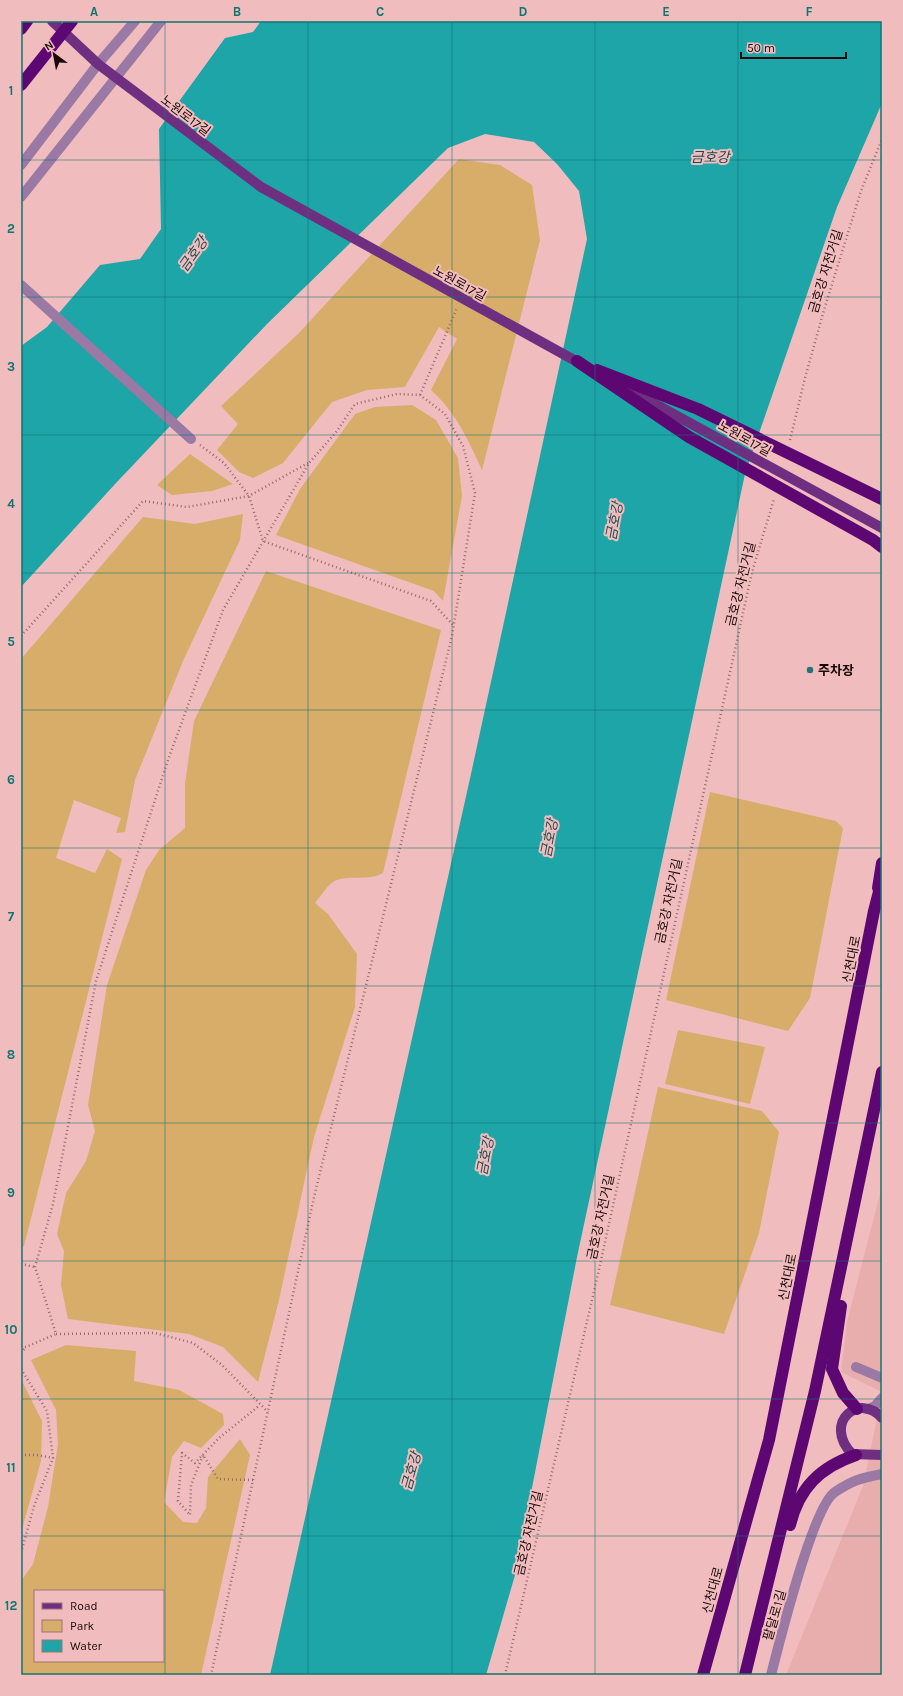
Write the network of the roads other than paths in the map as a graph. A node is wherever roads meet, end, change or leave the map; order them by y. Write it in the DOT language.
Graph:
graph roads {
  1 [pos="27,21"];
  2 [pos="52,21"];
  3 [pos="72,21"];
  4 [pos="135,21"];
  5 [pos="161,21"];
  6 [pos="21,29"];
  7 [pos="98,64"];
  8 [pos="21,85"];
  9 [pos="21,165"];
  10 [pos="21,197"];
  11 [pos="21,285"];
  12 [pos="576,361"];
  13 [pos="191,439"];
  14 [pos="882,499"];
  15 [pos="882,528"];
  16 [pos="882,547"];
  17 [pos="882,863"];
  18 [pos="882,880"];
  19 [pos="874,911"];
  20 [pos="882,1072"];
  21 [pos="864,1158"];
  22 [pos="856,1367"];
  23 [pos="882,1378"];
  24 [pos="882,1398"];
  25 [pos="862,1409"];
  26 [pos="882,1418"];
  27 [pos="854,1454"];
  28 [pos="882,1456"];
  29 [pos="882,1474"];
  30 [pos="704,1675"];
  31 [pos="745,1675"];
  32 [pos="749,1675"];
  33 [pos="771,1675"];
  1 -- 6 [label="highway"];
  2 -- 7 [label="main road, 노원로17길"];
  3 -- 8 [label="highway, bridge"];
  4 -- 7 [label="street"];
  5 -- 10 [label="street"];
  7 -- 9 [label="street"];
  7 -- 12 [label="main road, 노원로17길, bridge"];
  11 -- 13 [label="street"];
  12 -- 14 [label="highway, bridge"];
  12 -- 15 [label="main road, 노원로17길, bridge"];
  12 -- 16 [label="highway, bridge"];
  17 -- 19 [label="highway"];
  18 -- 19 [label="highway, 신천대로"];
  19 -- 30 [label="highway, 신천대로"];
  20 -- 21 [label="highway"];
  21 -- 25 [label="highway"];
  21 -- 31 [label="highway"];
  22 -- 23 [label="street"];
  24 -- 25 [label="street"];
  25 -- 26 [label="main road"];
  25 -- 27 [label="main road"];
  27 -- 28 [label="main road"];
  27 -- 32 [label="highway"];
  29 -- 33 [label="street, 팔달로1길"];
}
